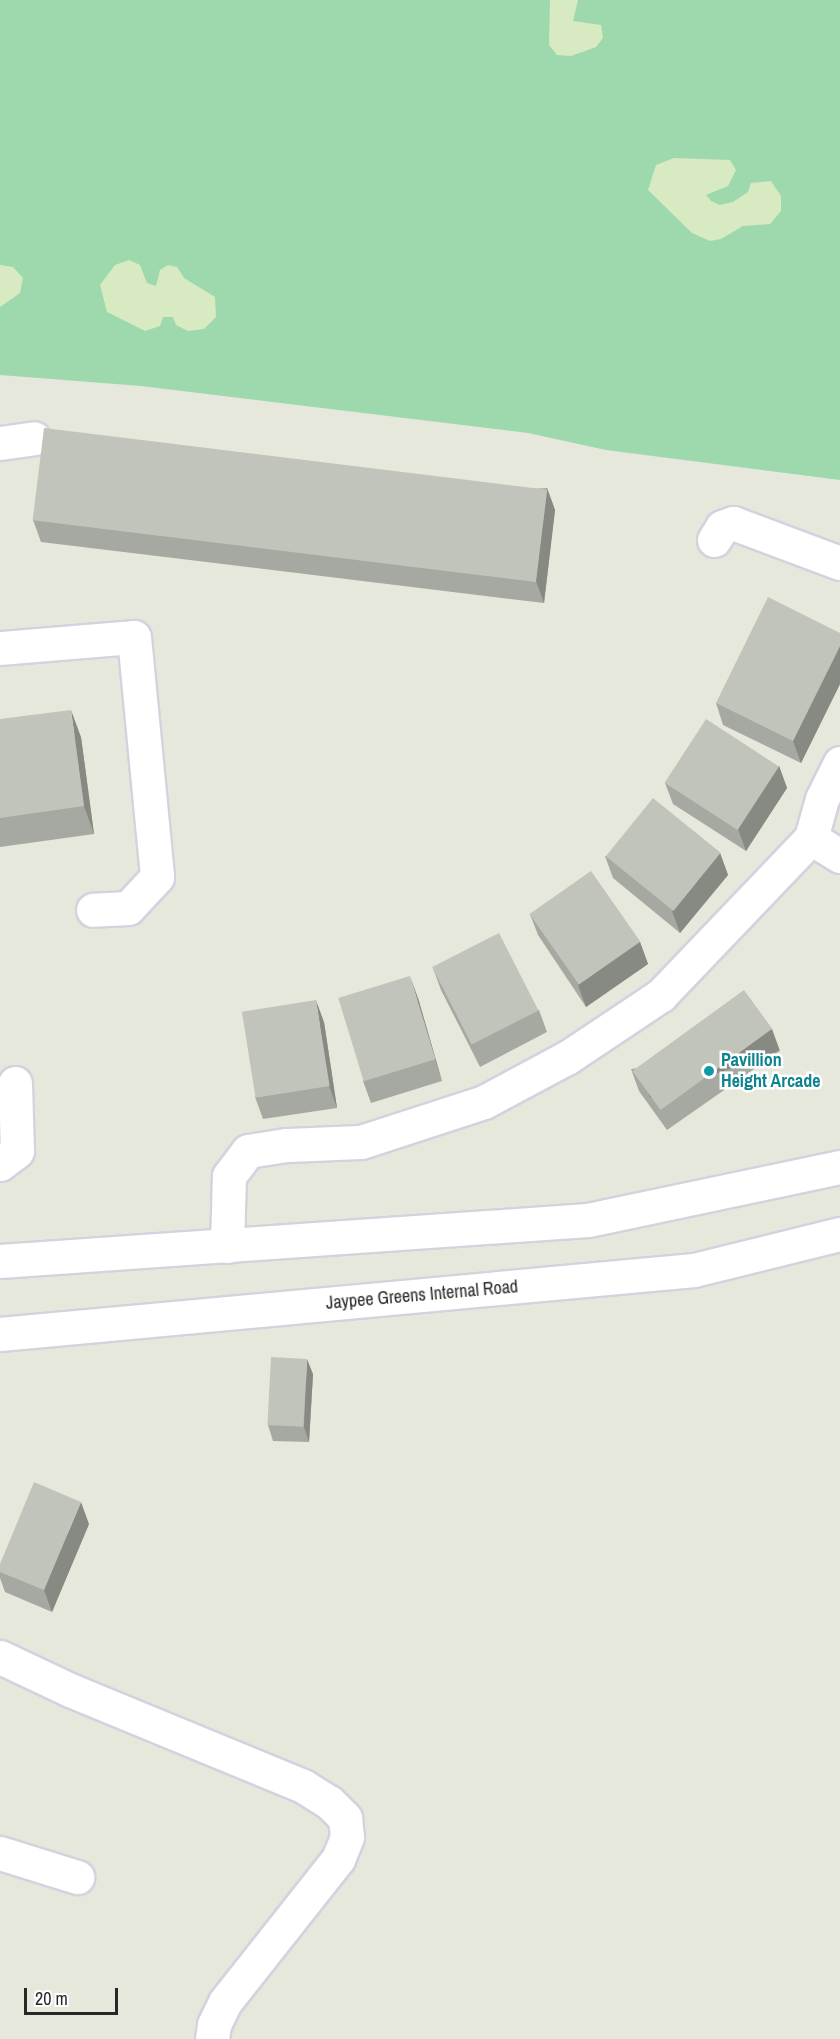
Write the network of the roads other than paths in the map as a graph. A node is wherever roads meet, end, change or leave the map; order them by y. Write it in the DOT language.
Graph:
graph roads {
  1 [pos="34,438"];
  2 [pos="0,443"];
  3 [pos="714,540"];
  4 [pos="840,563"];
  5 [pos="0,648"];
  6 [pos="840,763"];
  7 [pos="807,843"];
  8 [pos="840,856"];
  9 [pos="840,879"];
  10 [pos="93,910"];
  11 [pos="15,1083"];
  12 [pos="0,1164"];
  13 [pos="840,1167"];
  14 [pos="840,1234"];
  15 [pos="227,1246"];
  16 [pos="0,1261"];
  17 [pos="0,1334"];
  18 [pos="0,1657"];
  19 [pos="0,1853"];
  20 [pos="77,1877"];
  21 [pos="212,2039"];
  1 -- 2 [label="street"];
  3 -- 4 [label="street"];
  5 -- 10 [label="street"];
  6 -- 7 [label="street"];
  7 -- 8 [label="street"];
  7 -- 9 [label="street"];
  7 -- 15 [label="street"];
  11 -- 12 [label="street"];
  13 -- 15 [label="street"];
  14 -- 17 [label="street, Jaypee Greens Internal Road"];
  15 -- 16 [label="street"];
  18 -- 21 [label="street"];
  19 -- 20 [label="street"];
}
